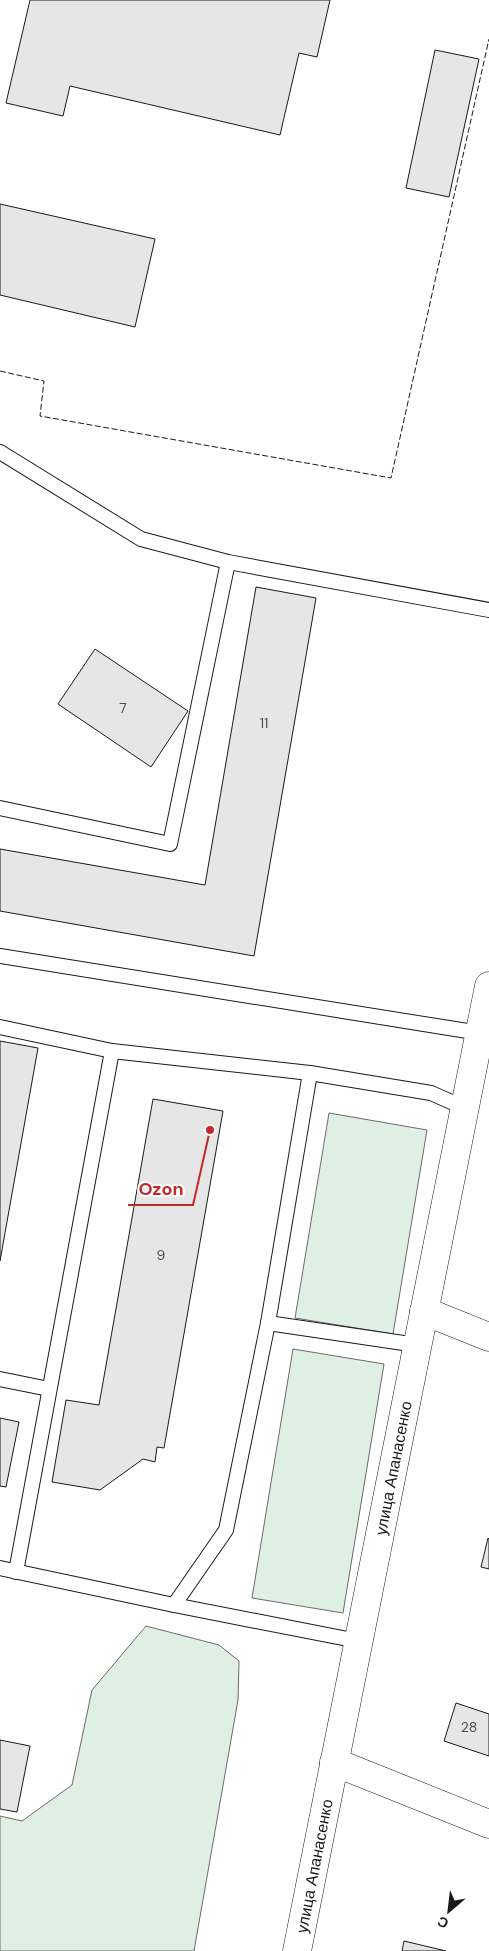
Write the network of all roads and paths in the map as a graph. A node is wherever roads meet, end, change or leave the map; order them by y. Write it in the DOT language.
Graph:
graph roads {
  1 [pos="0,452"];
  2 [pos="228,562"];
  3 [pos="489,610"];
  4 [pos="0,808"];
  5 [pos="0,956"];
  6 [pos="489,986"];
  7 [pos="0,1027"];
  8 [pos="480,1033"];
  9 [pos="112,1051"];
  10 [pos="310,1073"];
  11 [pos="464,1108"];
  12 [pos="424,1311"];
  13 [pos="268,1323"];
  14 [pos="489,1337"];
  15 [pos="417,1345"];
  16 [pos="0,1380"];
  17 [pos="49,1389"];
  18 [pos="0,1568"];
  19 [pos="16,1572"];
  20 [pos="174,1605"];
  21 [pos="358,1641"];
  22 [pos="334,1762"];
  23 [pos="489,1824"];
  24 [pos="297,1951"];
  1 -- 2 [label="lane"];
  2 -- 3 [label="lane"];
  2 -- 4 [label="lane"];
  5 -- 8 [label="lane"];
  6 -- 8 [label="main road, улица Апанасенко"];
  7 -- 9 [label="lane"];
  8 -- 11 [label="main road, улица Апанасенко"];
  9 -- 10 [label="lane"];
  9 -- 17 [label="lane"];
  10 -- 11 [label="lane"];
  10 -- 13 [label="lane"];
  11 -- 12 [label="main road, улица Апанасенко"];
  12 -- 14 [label="main road"];
  12 -- 15 [label="main road, улица Апанасенко"];
  13 -- 15 [label="lane"];
  13 -- 20 [label="lane"];
  15 -- 21 [label="main road, улица Апанасенко"];
  16 -- 17 [label="lane"];
  17 -- 19 [label="lane"];
  18 -- 19 [label="lane"];
  19 -- 20 [label="lane"];
  20 -- 21 [label="lane"];
  21 -- 22 [label="main road, улица Апанасенко"];
  22 -- 23 [label="main road"];
  22 -- 24 [label="main road, улица Апанасенко"];
}
